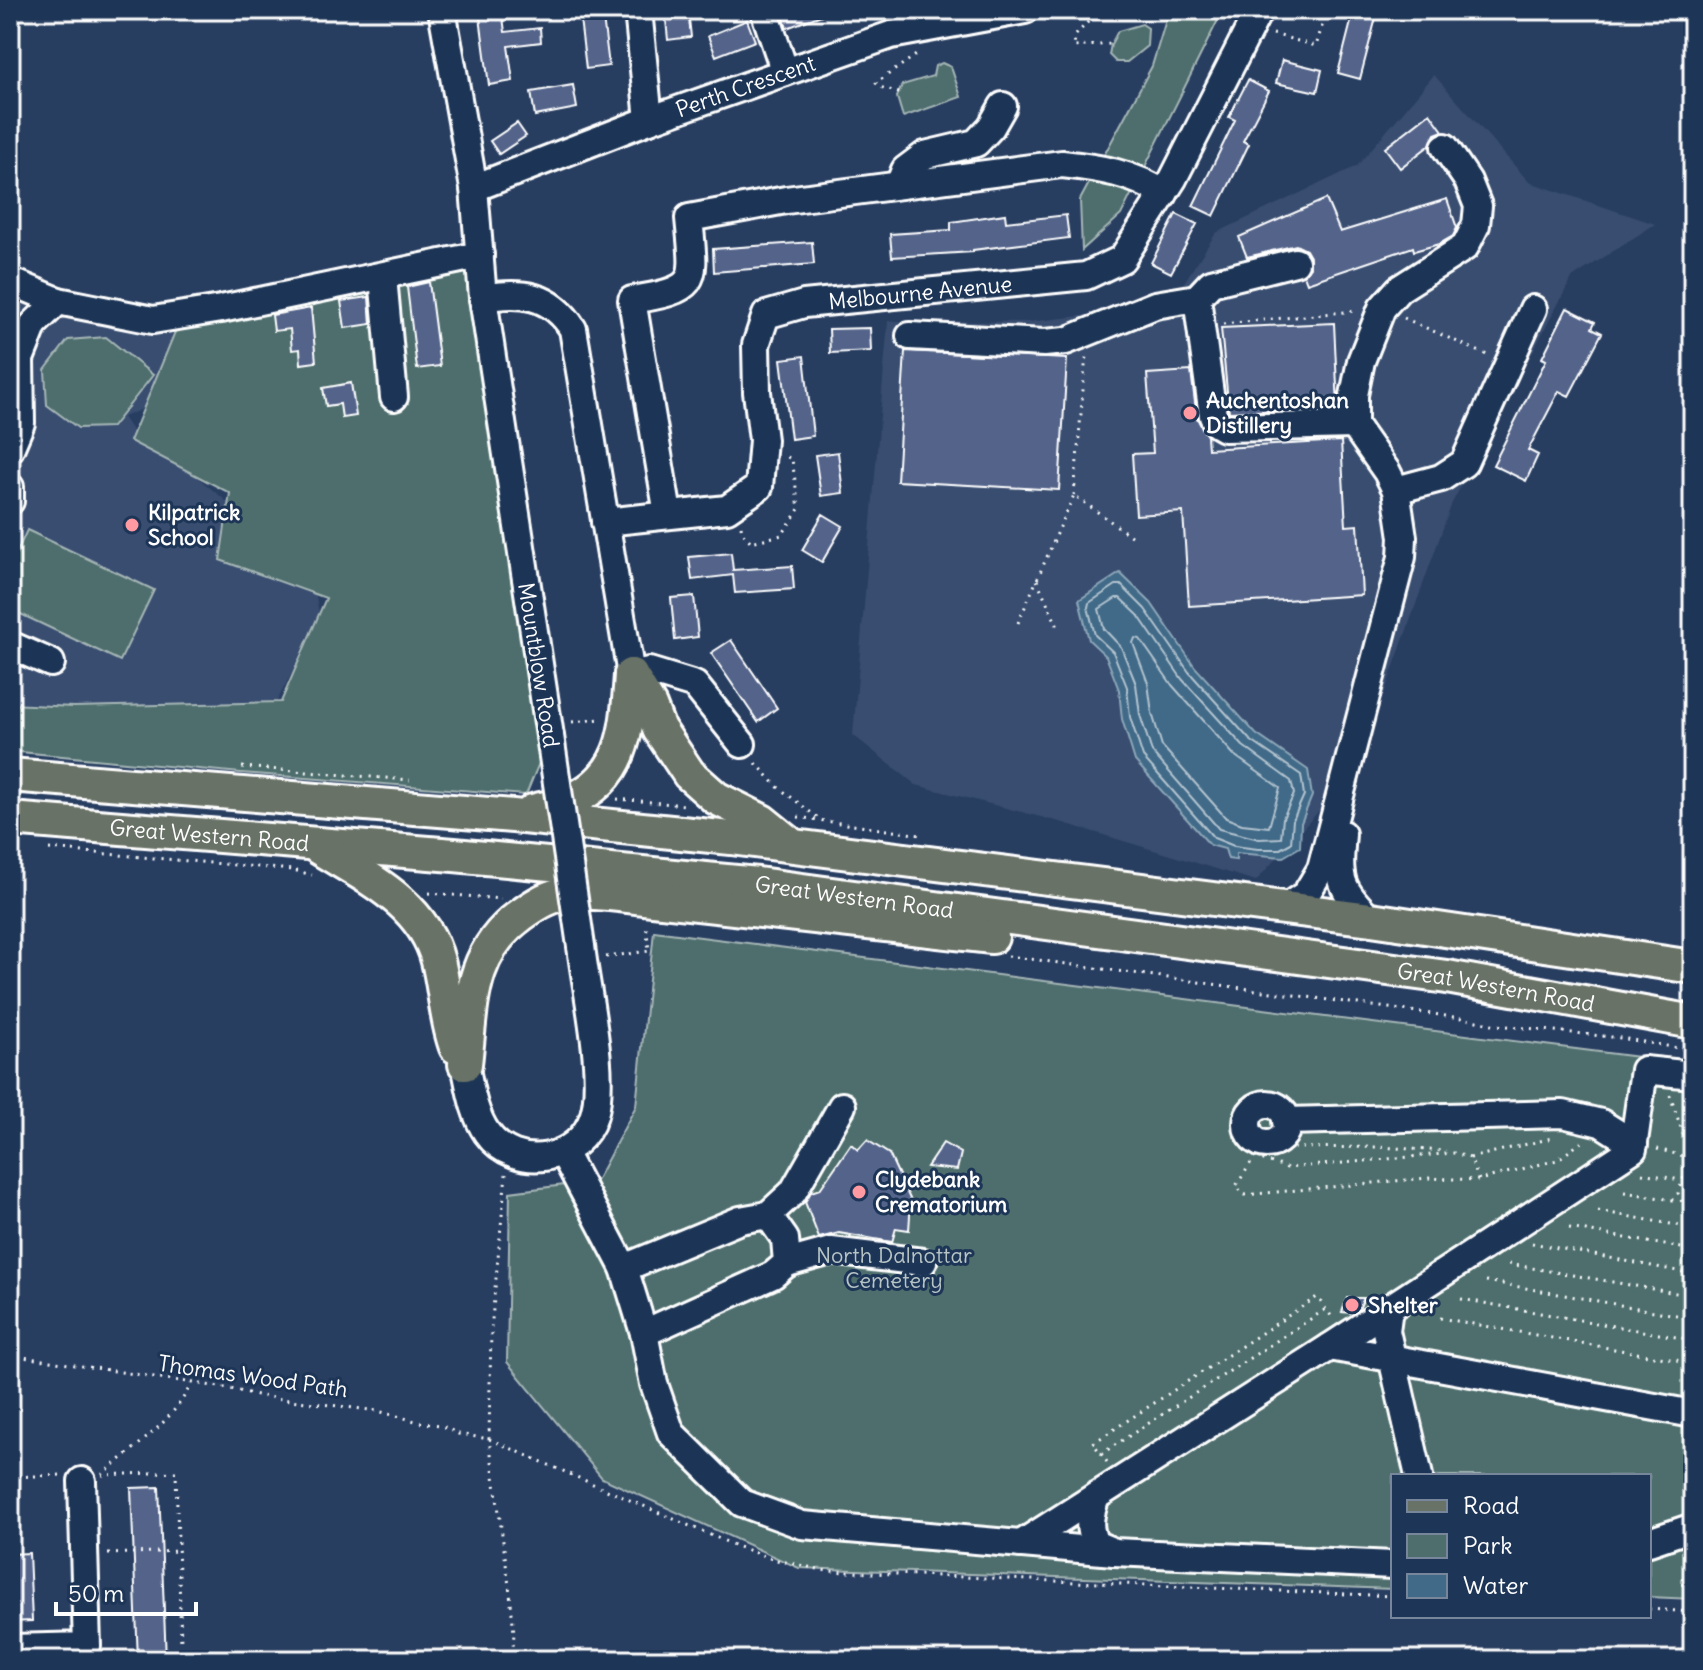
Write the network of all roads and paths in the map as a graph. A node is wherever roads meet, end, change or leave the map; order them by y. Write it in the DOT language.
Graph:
graph roads {
  1 [pos="442,10"];
  2 [pos="638,10"];
  3 [pos="764,10"];
  4 [pos="1025,10"];
  5 [pos="1099,10"];
  6 [pos="1327,10"];
  7 [pos="1255,18"];
  8 [pos="891,22"];
  9 [pos="936,27"];
  10 [pos="1111,44"];
  11 [pos="785,72"];
  12 [pos="899,93"];
  13 [pos="1003,106"];
  14 [pos="649,120"];
  15 [pos="1445,147"];
  16 [pos="899,185"];
  17 [pos="474,188"];
  18 [pos="1164,194"];
  19 [pos="480,255"];
  20 [pos="1295,262"];
  21 [pos="383,277"];
  22 [pos="10,281"];
  23 [pos="483,298"];
  24 [pos="1197,298"];
  25 [pos="58,301"];
  26 [pos="1533,309"];
  27 [pos="1088,331"];
  28 [pos="910,336"];
  29 [pos="394,397"];
  30 [pos="1354,425"];
  31 [pos="10,449"];
  32 [pos="10,487"];
  33 [pos="1396,490"];
  34 [pos="1074,495"];
  35 [pos="10,501"];
  36 [pos="668,514"];
  37 [pos="605,522"];
  38 [pos="1135,539"];
  39 [pos="1037,580"];
  40 [pos="1018,623"];
  41 [pos="1058,627"];
  42 [pos="10,645"];
  43 [pos="51,663"];
  44 [pos="631,675"];
  45 [pos="608,719"];
  46 [pos="558,729"];
  47 [pos="742,744"];
  48 [pos="1348,767"];
  49 [pos="10,775"];
  50 [pos="513,816"];
  51 [pos="10,819"];
  52 [pos="823,821"];
  53 [pos="313,844"];
  54 [pos="791,845"];
  55 [pos="40,848"];
  56 [pos="319,877"];
  57 [pos="644,898"];
  58 [pos="1285,908"];
  59 [pos="1371,919"];
  60 [pos="1135,935"];
  61 [pos="591,952"];
  62 [pos="1693,967"];
  63 [pos="1370,1006"];
  64 [pos="1693,1022"];
  65 [pos="1693,1051"];
  66 [pos="465,1064"];
  67 [pos="1680,1074"];
  68 [pos="842,1106"];
  69 [pos="1601,1123"];
  70 [pos="1556,1137"];
  71 [pos="1271,1140"];
  72 [pos="1634,1144"];
  73 [pos="510,1151"];
  74 [pos="563,1152"];
  75 [pos="1454,1153"];
  76 [pos="1470,1158"];
  77 [pos="1691,1158"];
  78 [pos="1693,1164"];
  79 [pos="1642,1173"];
  80 [pos="1479,1180"];
  81 [pos="1681,1180"];
  82 [pos="1624,1192"];
  83 [pos="1681,1201"];
  84 [pos="1598,1211"];
  85 [pos="768,1215"];
  86 [pos="1516,1224"];
  87 [pos="1569,1228"];
  88 [pos="1693,1228"];
  89 [pos="1693,1250"];
  90 [pos="923,1262"];
  91 [pos="787,1263"];
  92 [pos="1509,1264"];
  93 [pos="624,1268"];
  94 [pos="1693,1274"];
  95 [pos="1486,1281"];
  96 [pos="1693,1296"];
  97 [pos="1461,1299"];
  98 [pos="1389,1308"];
  99 [pos="1326,1309"];
  100 [pos="1440,1318"];
  101 [pos="1693,1318"];
  102 [pos="644,1333"];
  103 [pos="1693,1340"];
  104 [pos="1338,1341"];
  105 [pos="10,1355"];
  106 [pos="1393,1358"];
  107 [pos="1693,1363"];
  108 [pos="191,1383"];
  109 [pos="1693,1414"];
  110 [pos="489,1439"];
  111 [pos="1101,1454"];
  112 [pos="1419,1474"];
  113 [pos="10,1477"];
  114 [pos="85,1477"];
  115 [pos="1120,1481"];
  116 [pos="1096,1496"];
  117 [pos="1693,1527"];
  118 [pos="1651,1541"];
  119 [pos="1021,1544"];
  120 [pos="180,1551"];
  121 [pos="1114,1552"];
  122 [pos="84,1555"];
  123 [pos="1391,1565"];
  124 [pos="1651,1609"];
  125 [pos="1692,1611"];
  126 [pos="181,1644"];
  127 [pos="10,1648"];
  128 [pos="512,1660"];
  1 -- 17 [label="street, Mountblow Road"];
  2 -- 14 [label="street"];
  3 -- 11 [label="street"];
  4 -- 9 [label="street, Perth Crescent"];
  5 -- 10 [label="path"];
  6 -- 7 [label="path"];
  7 -- 18 [label="street, Melbourne Avenue"];
  8 -- 9 [label="street, Perth Crescent"];
  8 -- 11 [label="street, Perth Crescent"];
  9 -- 12 [label="path"];
  11 -- 14 [label="street, Perth Crescent"];
  13 -- 16 [label="street"];
  14 -- 17 [label="street, Perth Crescent"];
  15 -- 30 [label="street"];
  16 -- 18 [label="street"];
  16 -- 36 [label="street"];
  17 -- 19 [label="street, Mountblow Road"];
  18 -- 36 [label="street, Melbourne Avenue"];
  19 -- 21 [label="street"];
  19 -- 23 [label="street, Mountblow Road"];
  20 -- 24 [label="street"];
  21 -- 25 [label="street"];
  21 -- 29 [label="street"];
  22 -- 25 [label="street"];
  23 -- 37 [label="street"];
  23 -- 46 [label="street, Mountblow Road"];
  24 -- 27 [label="street"];
  24 -- 30 [label="street"];
  25 -- 31 [label="street"];
  26 -- 33 [label="street"];
  27 -- 28 [label="street"];
  27 -- 34 [label="path"];
  30 -- 33 [label="street"];
  32 -- 35 [label="street"];
  33 -- 48 [label="street"];
  34 -- 38 [label="path"];
  34 -- 39 [label="path"];
  36 -- 37 [label="street, Melbourne Avenue"];
  37 -- 44 [label="street"];
  39 -- 40 [label="path"];
  39 -- 41 [label="path"];
  42 -- 43 [label="street"];
  44 -- 47 [label="street"];
  44 -- 50 [label="main road"];
  44 -- 54 [label="main road"];
  45 -- 46 [label="path"];
  46 -- 61 [label="street, Mountblow Road, bridge"];
  47 -- 52 [label="path"];
  48 -- 58 [label="street"];
  48 -- 59 [label="street"];
  49 -- 50 [label="main road, Great Western Road"];
  50 -- 54 [label="main road, Great Western Road"];
  51 -- 53 [label="main road, Great Western Road"];
  53 -- 60 [label="main road, Great Western Road"];
  53 -- 66 [label="main road"];
  54 -- 58 [label="main road, Great Western Road"];
  55 -- 56 [label="path"];
  57 -- 60 [label="main road"];
  57 -- 61 [label="path"];
  57 -- 66 [label="main road"];
  58 -- 59 [label="main road, Great Western Road"];
  59 -- 62 [label="main road, Great Western Road"];
  60 -- 64 [label="main road, Great Western Road"];
  61 -- 74 [label="street, Mountblow Road"];
  63 -- 65 [label="path"];
  66 -- 73 [label="street"];
  67 -- 72 [label="street"];
  67 -- 77 [label="path"];
  68 -- 85 [label="street"];
  69 -- 71 [label="street"];
  69 -- 72 [label="street"];
  69 -- 80 [label="path"];
  70 -- 76 [label="path"];
  71 -- 75 [label="path"];
  71 -- 75 [label="path"];
  71 -- 80 [label="path"];
  72 -- 77 [label="path"];
  72 -- 86 [label="street"];
  73 -- 74 [label="street"];
  73 -- 110 [label="path"];
  74 -- 93 [label="street"];
  75 -- 76 [label="path"];
  76 -- 80 [label="path"];
  77 -- 78 [label="path"];
  77 -- 81 [label="path"];
  79 -- 81 [label="path"];
  81 -- 83 [label="path"];
  82 -- 83 [label="path"];
  83 -- 88 [label="path"];
  84 -- 88 [label="path"];
  85 -- 91 [label="street"];
  85 -- 93 [label="street"];
  86 -- 94 [label="path"];
  86 -- 98 [label="street"];
  87 -- 89 [label="path"];
  90 -- 91 [label="street"];
  91 -- 102 [label="street"];
  92 -- 96 [label="path"];
  93 -- 102 [label="street"];
  95 -- 101 [label="path"];
  97 -- 103 [label="path"];
  98 -- 104 [label="street"];
  98 -- 106 [label="street"];
  99 -- 104 [label="path"];
  99 -- 111 [label="path"];
  99 -- 111 [label="path"];
  100 -- 107 [label="path"];
  102 -- 119 [label="street"];
  104 -- 106 [label="street"];
  104 -- 115 [label="street"];
  105 -- 108 [label="path, Thomas Wood Path"];
  106 -- 109 [label="street"];
  106 -- 112 [label="street"];
  108 -- 110 [label="path, Thomas Wood Path"];
  108 -- 114 [label="path"];
  110 -- 128 [label="path"];
  111 -- 115 [label="path"];
  113 -- 114 [label="path"];
  114 -- 120 [label="path"];
  114 -- 122 [label="street"];
  115 -- 116 [label="street"];
  116 -- 119 [label="street"];
  116 -- 121 [label="street"];
  117 -- 118 [label="street"];
  119 -- 121 [label="street"];
  120 -- 122 [label="path"];
  120 -- 126 [label="path"];
  121 -- 123 [label="street"];
  122 -- 127 [label="street"];
  124 -- 125 [label="path"];
}
